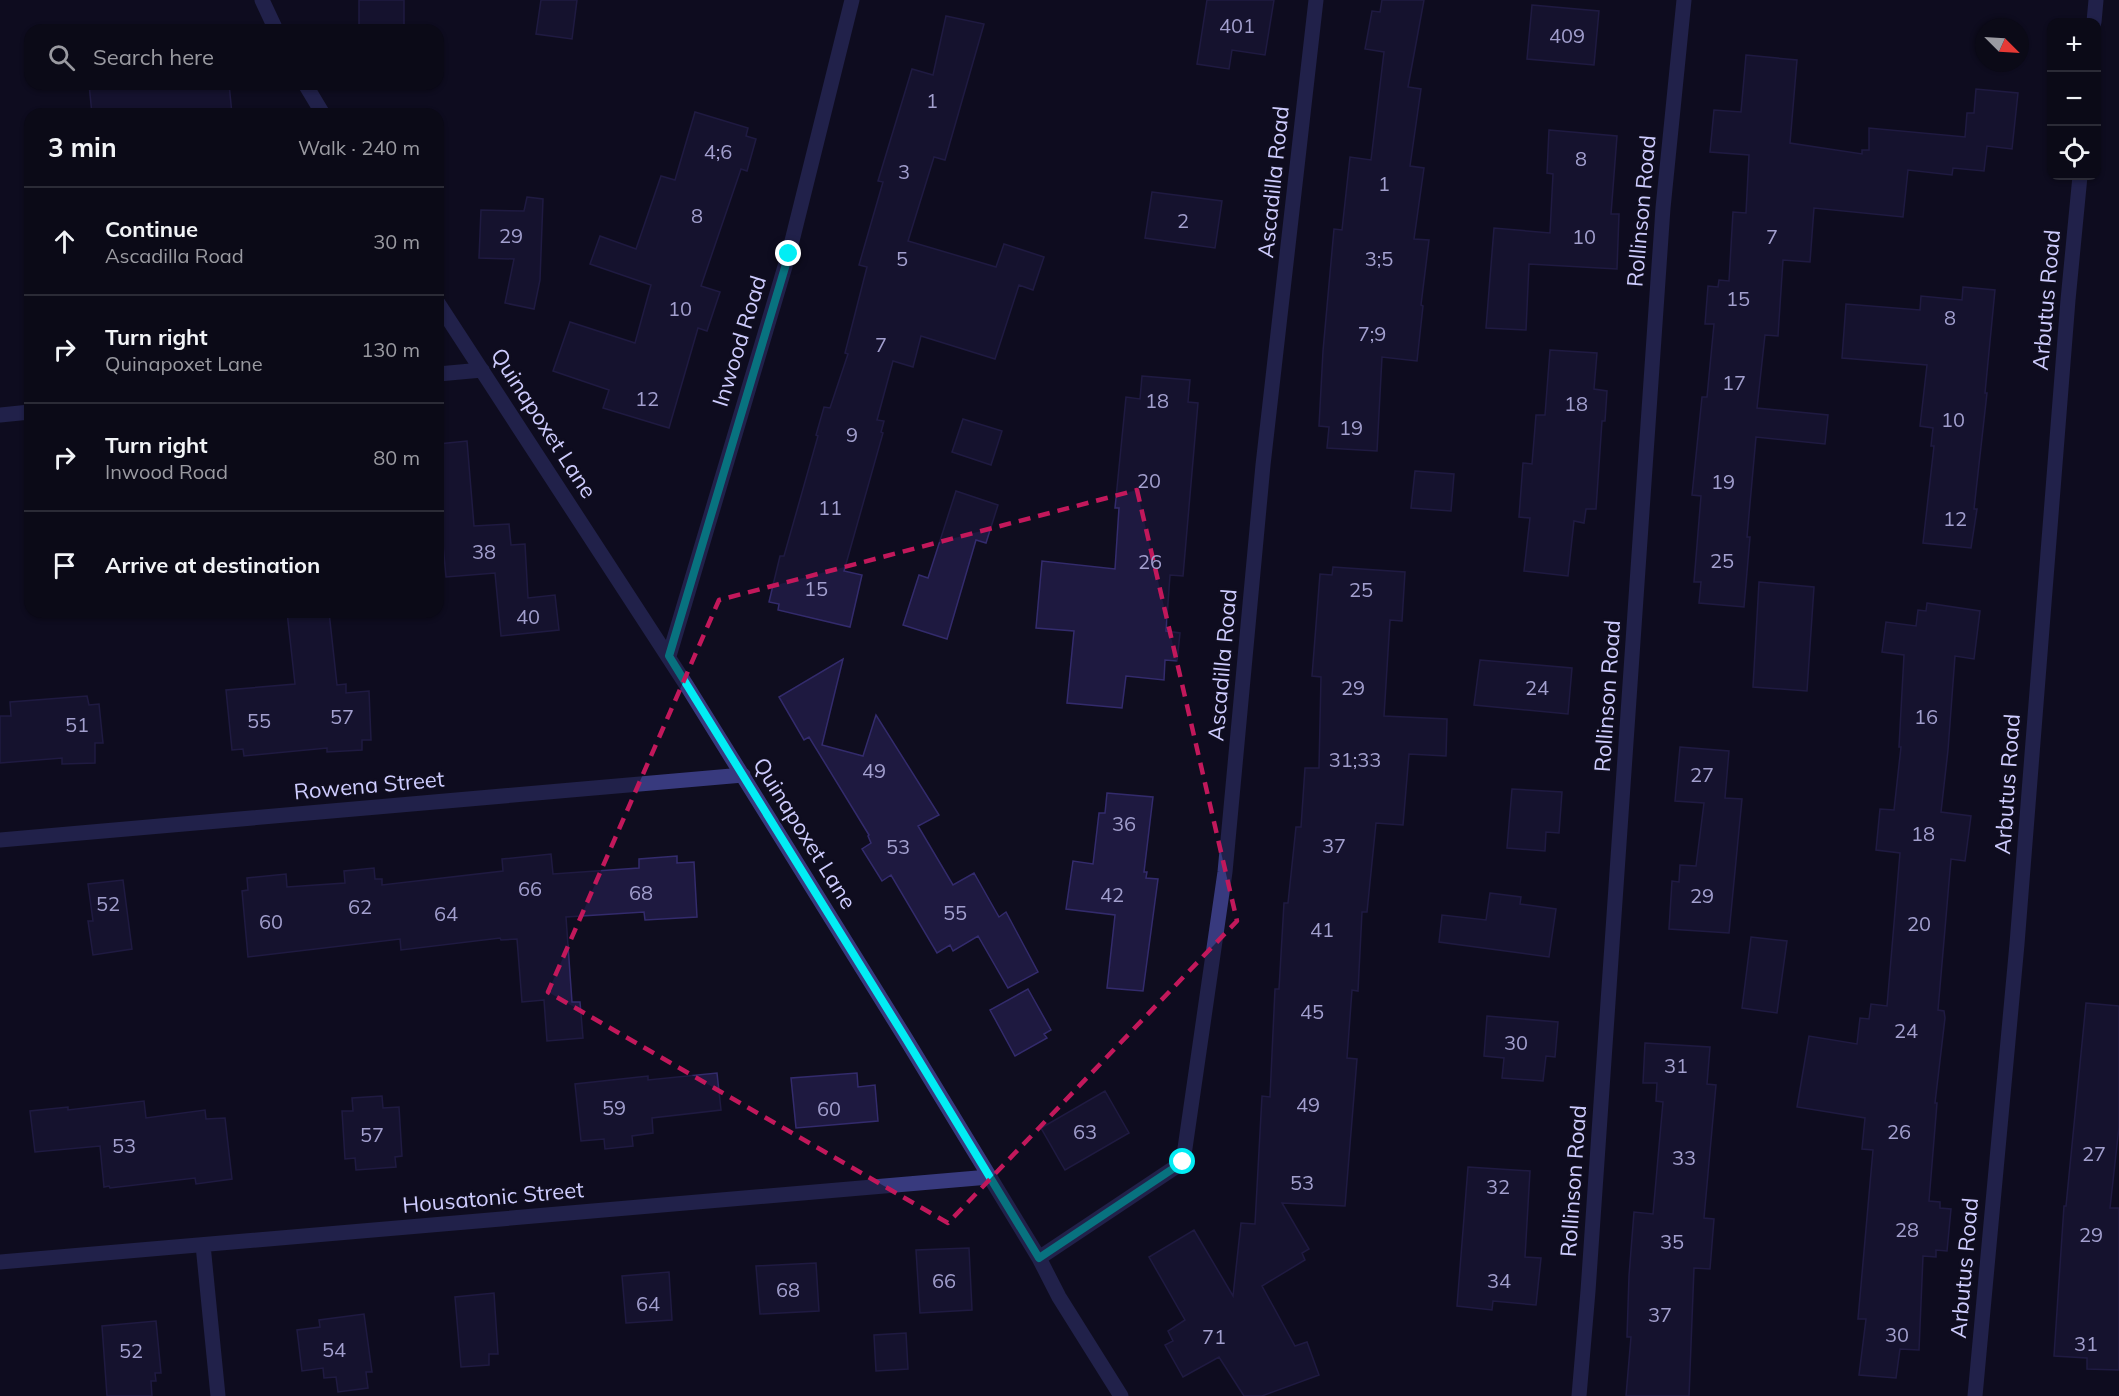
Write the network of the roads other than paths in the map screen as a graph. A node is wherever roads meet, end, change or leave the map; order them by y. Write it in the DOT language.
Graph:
graph roads {
  1 [pos="262,0"];
  2 [pos="852,0"];
  3 [pos="1316,0"];
  4 [pos="1684,0"];
  5 [pos="2096,0"];
  6 [pos="2094,18"];
  7 [pos="273,24"];
  8 [pos="308,90"];
  9 [pos="319,108"];
  10 [pos="2080,180"];
  11 [pos="444,312"];
  12 [pos="482,370"];
  13 [pos="444,373"];
  14 [pos="24,413"];
  15 [pos="0,415"];
  16 [pos="669,656"];
  17 [pos="743,775"];
  18 [pos="0,840"];
  19 [pos="989,1177"];
  20 [pos="203,1245"];
  21 [pos="1039,1258"];
  22 [pos="0,1262"];
  23 [pos="218,1396"];
  24 [pos="1121,1396"];
  25 [pos="1579,1396"];
  26 [pos="1975,1396"];
  1 -- 7 [label="street"];
  2 -- 16 [label="street, Inwood Road"];
  3 -- 21 [label="street, Ascadilla Road"];
  4 -- 25 [label="street, Rollinson Road"];
  5 -- 6 [label="street"];
  8 -- 9 [label="street"];
  10 -- 26 [label="street, Arbutus Road"];
  11 -- 12 [label="street, Quinapoxet Lane"];
  12 -- 13 [label="street"];
  12 -- 16 [label="street, Quinapoxet Lane"];
  14 -- 15 [label="street"];
  16 -- 17 [label="street, Quinapoxet Lane"];
  17 -- 18 [label="street, Rowena Street"];
  17 -- 19 [label="street, Quinapoxet Lane"];
  19 -- 20 [label="street, Housatonic Street"];
  19 -- 21 [label="street, Quinapoxet Lane"];
  20 -- 22 [label="street, Housatonic Street"];
  20 -- 23 [label="street"];
  21 -- 24 [label="street, Quinapoxet Lane"];
}
